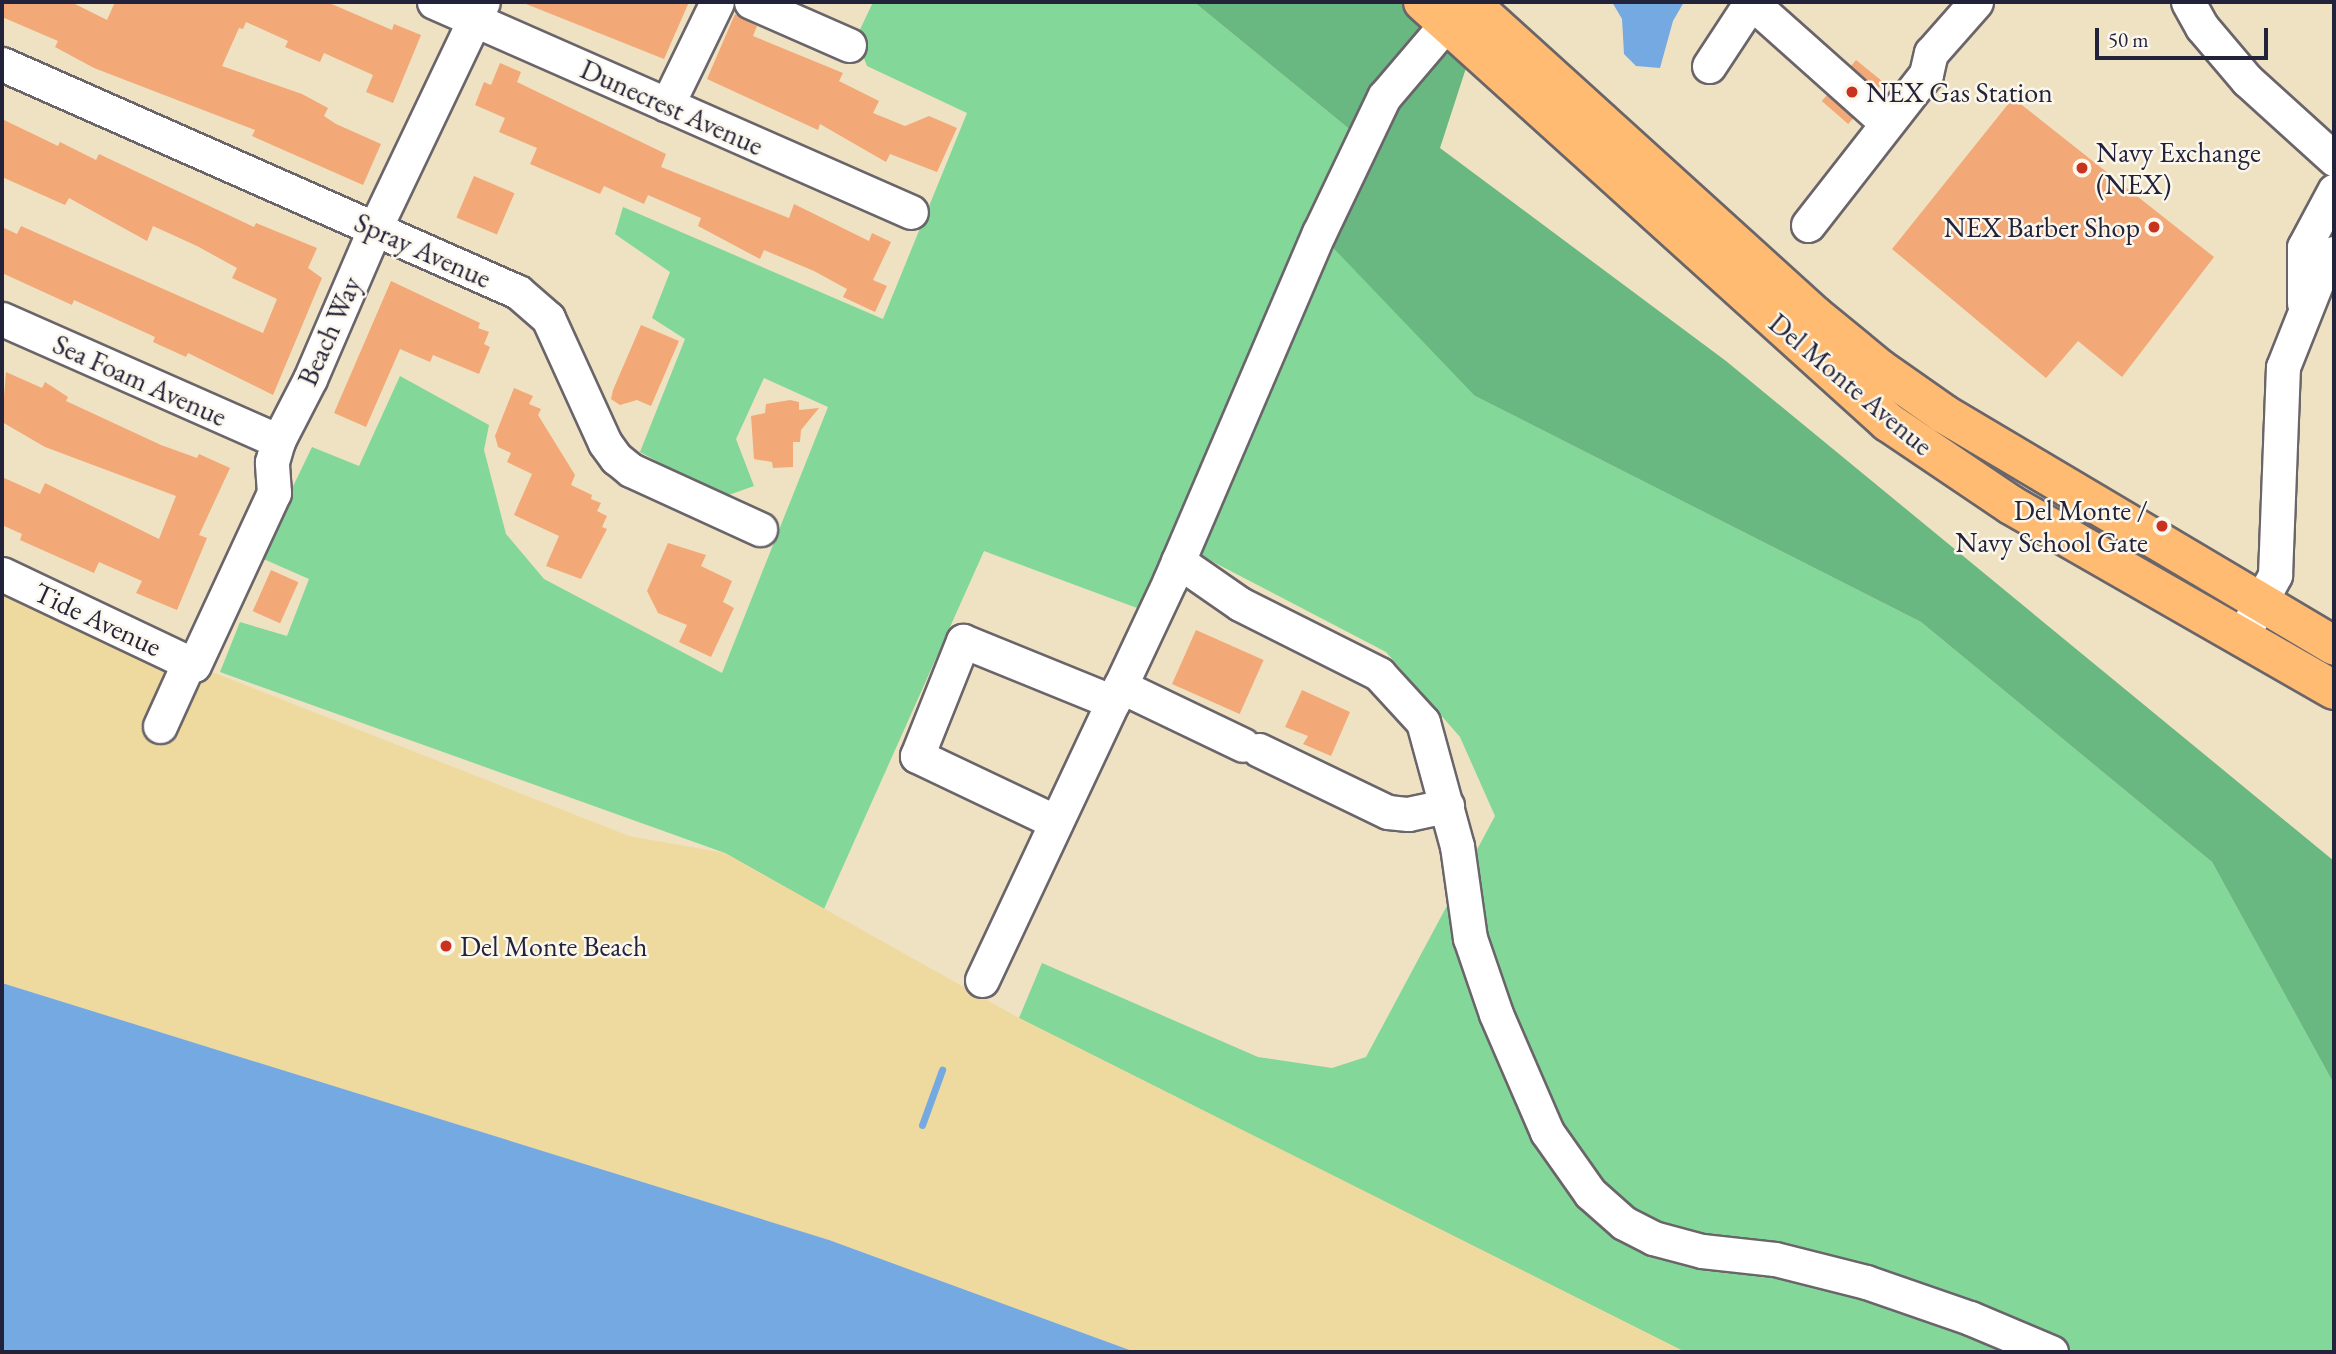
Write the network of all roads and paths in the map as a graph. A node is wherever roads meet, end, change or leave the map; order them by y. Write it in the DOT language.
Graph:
graph roads {
  1 [pos="434,2"];
  2 [pos="717,2"];
  3 [pos="751,2"];
  4 [pos="1751,2"];
  5 [pos="1976,2"];
  6 [pos="2188,2"];
  7 [pos="1446,9"];
  8 [pos="477,10"];
  9 [pos="849,45"];
  10 [pos="2,64"];
  11 [pos="1709,66"];
  12 [pos="667,105"];
  13 [pos="1887,123"];
  14 [pos="2334,159"];
  15 [pos="2334,191"];
  16 [pos="911,212"];
  17 [pos="1808,225"];
  18 [pos="375,228"];
  19 [pos="2334,253"];
  20 [pos="2305,309"];
  21 [pos="2,319"];
  22 [pos="278,441"];
  23 [pos="760,529"];
  24 [pos="1178,561"];
  25 [pos="2,574"];
  26 [pos="2259,605"];
  27 [pos="2241,638"];
  28 [pos="2334,646"];
  29 [pos="192,663"];
  30 [pos="2334,690"];
  31 [pos="1117,694"];
  32 [pos="160,726"];
  33 [pos="1447,806"];
  34 [pos="1056,822"];
  35 [pos="982,980"];
  36 [pos="2051,1352"];
  1 -- 8 [label="street, Dunecrest Avenue"];
  2 -- 12 [label="street"];
  3 -- 9 [label="street"];
  4 -- 11 [label="street"];
  4 -- 13 [label="street"];
  5 -- 13 [label="street"];
  6 -- 14 [label="street"];
  7 -- 24 [label="street"];
  7 -- 26 [label="main road, Del Monte Avenue"];
  7 -- 27 [label="main road, Del Monte Avenue"];
  8 -- 12 [label="street, Dunecrest Avenue"];
  8 -- 18 [label="street, Beach Way"];
  10 -- 18 [label="street, Spray Avenue"];
  12 -- 16 [label="street, Dunecrest Avenue"];
  13 -- 17 [label="street"];
  15 -- 20 [label="street"];
  18 -- 22 [label="street, Beach Way"];
  18 -- 23 [label="street, Spray Avenue"];
  19 -- 20 [label="street"];
  20 -- 26 [label="street"];
  21 -- 22 [label="street, Sea Foam Avenue"];
  22 -- 29 [label="street, Beach Way"];
  24 -- 31 [label="street"];
  24 -- 33 [label="street"];
  25 -- 29 [label="street, Tide Avenue"];
  26 -- 27 [label="street"];
  26 -- 28 [label="main road, Del Monte Avenue"];
  27 -- 30 [label="main road, Del Monte Avenue"];
  29 -- 32 [label="street, Beach Way"];
  31 -- 33 [label="street"];
  31 -- 34 [label="street"];
  31 -- 34 [label="street"];
  33 -- 36 [label="street"];
  34 -- 35 [label="street"];
}
